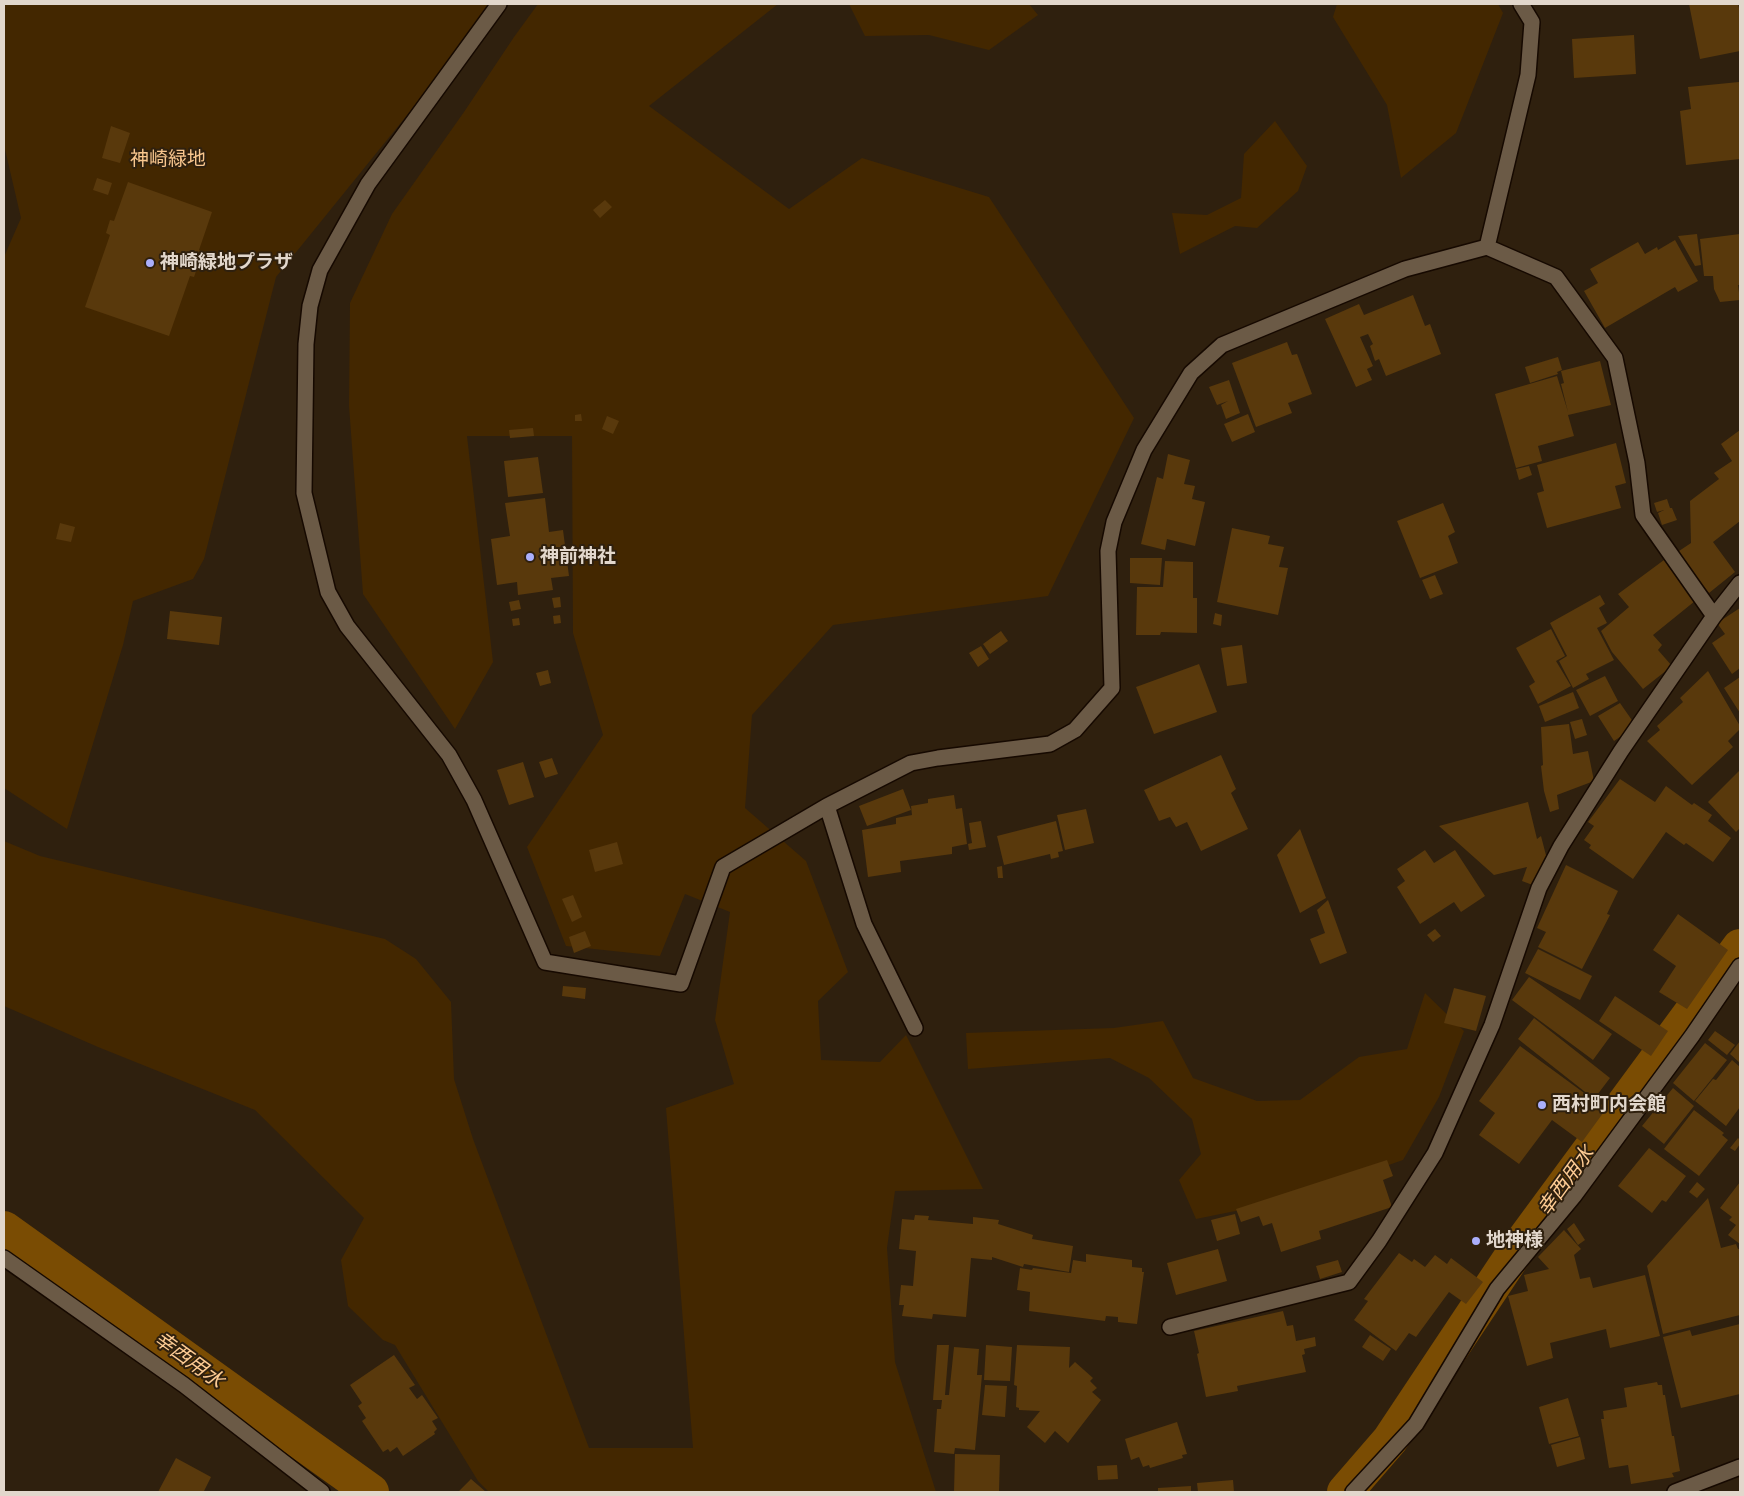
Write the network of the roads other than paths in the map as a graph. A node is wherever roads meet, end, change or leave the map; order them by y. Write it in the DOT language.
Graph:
graph roads {
  1 [pos="499,4"];
  2 [pos="1521,4"];
  3 [pos="1487,247"];
  4 [pos="1740,583"];
  5 [pos="1714,616"];
  6 [pos="827,806"];
  7 [pos="1740,966"];
  8 [pos="915,1028"];
  9 [pos="4,1258"];
  10 [pos="1170,1327"];
  11 [pos="1740,1467"];
  12 [pos="322,1492"];
  13 [pos="1353,1492"];
  14 [pos="1675,1492"];
  1 -- 6 [label="street"];
  2 -- 3 [label="street"];
  3 -- 5 [label="street"];
  3 -- 6 [label="street"];
  4 -- 5 [label="street"];
  5 -- 10 [label="street"];
  6 -- 8 [label="street"];
  7 -- 13 [label="street"];
  9 -- 12 [label="street"];
  11 -- 14 [label="street"];
}
